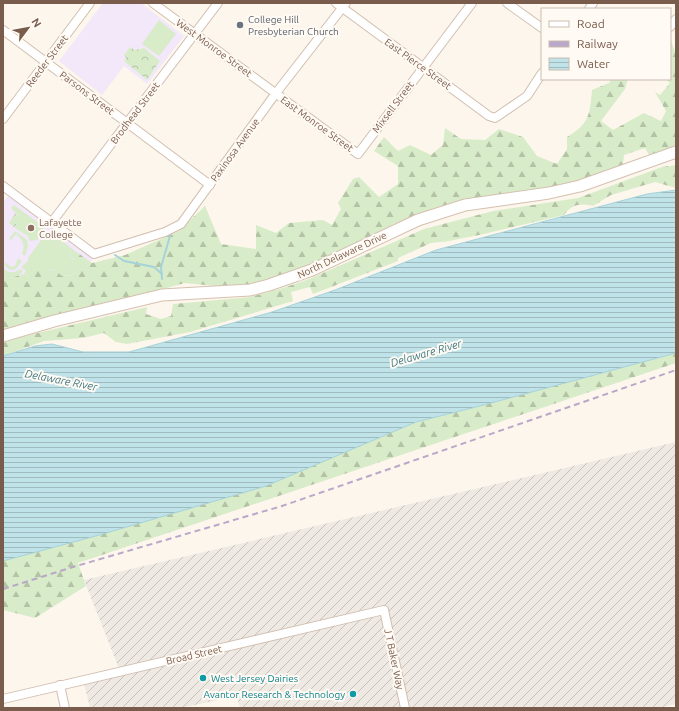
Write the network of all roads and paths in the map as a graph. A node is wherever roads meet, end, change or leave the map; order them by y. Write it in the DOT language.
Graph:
graph roads {
  1 [pos="90,3"];
  2 [pos="153,3"];
  3 [pos="218,3"];
  4 [pos="472,3"];
  5 [pos="507,3"];
  6 [pos="341,5"];
  7 [pos="541,27"];
  8 [pos="3,30"];
  9 [pos="194,33"];
  10 [pos="46,62"];
  11 [pos="423,68"];
  12 [pos="541,75"];
  13 [pos="276,93"];
  14 [pos="3,120"];
  15 [pos="127,122"];
  16 [pos="676,152"];
  17 [pos="358,154"];
  18 [pos="210,185"];
  19 [pos="3,186"];
  20 [pos="52,222"];
  21 [pos="3,336"];
  22 [pos="384,610"];
  23 [pos="60,686"];
  24 [pos="3,699"];
  25 [pos="65,708"];
  26 [pos="405,708"];
  1 -- 10 [label="street, Reeder Street"];
  2 -- 9 [label="street, West Monroe Street"];
  3 -- 9 [label="street, Brodhead Street"];
  4 -- 11 [label="street, Mixsell Street"];
  5 -- 7 [label="street"];
  6 -- 11 [label="street, East Pierce Street"];
  6 -- 13 [label="street, Paxinosa Avenue"];
  8 -- 10 [label="street, Parsons Street"];
  9 -- 13 [label="street, West Monroe Street"];
  9 -- 15 [label="street, Brodhead Street"];
  10 -- 14 [label="street, Reeder Street"];
  10 -- 15 [label="street, Parsons Street"];
  11 -- 12 [label="street, East Pierce Street"];
  11 -- 17 [label="street, Mixsell Street"];
  13 -- 17 [label="street, East Monroe Street"];
  13 -- 18 [label="street, Paxinosa Avenue"];
  15 -- 18 [label="street, Parsons Street"];
  15 -- 20 [label="street, Brodhead Street"];
  16 -- 21 [label="main road, North Delaware Drive"];
  18 -- 20 [label="street, Paxinosa Avenue"];
  19 -- 20 [label="street"];
  22 -- 23 [label="street, Broad Street"];
  22 -- 26 [label="street, J T Baker Way"];
  23 -- 24 [label="street, Broad Street"];
  23 -- 25 [label="street"];
}
